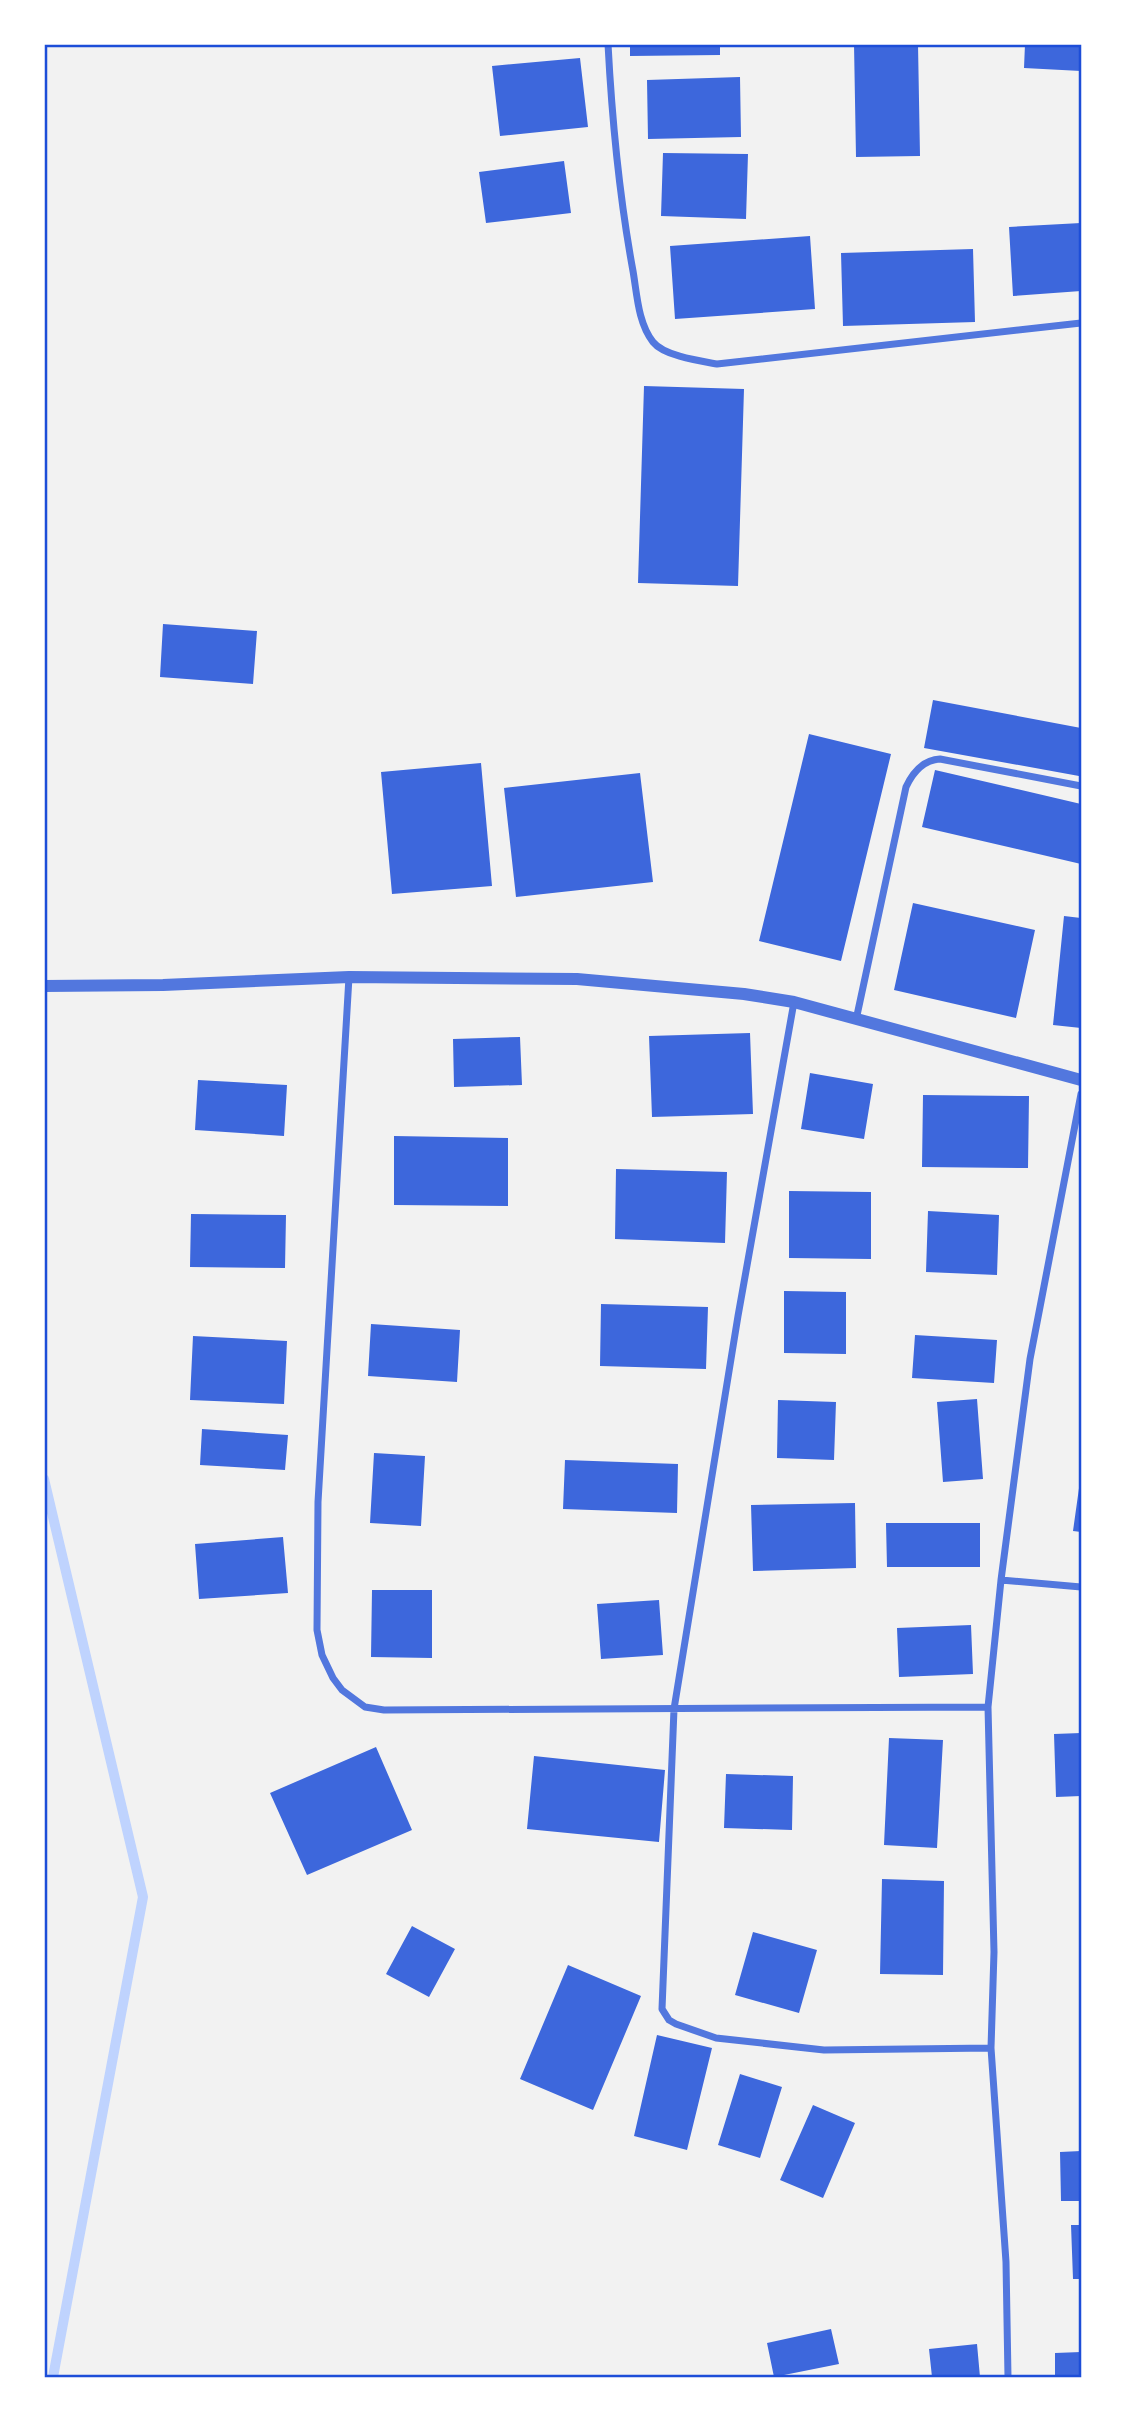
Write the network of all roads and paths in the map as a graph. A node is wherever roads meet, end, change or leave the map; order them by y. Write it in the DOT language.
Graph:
graph roads {
  1 [pos="608,44"];
  2 [pos="1081,323"];
  3 [pos="1081,786"];
  4 [pos="349,977"];
  5 [pos="44,986"];
  6 [pos="794,1002"];
  7 [pos="856,1020"];
  8 [pos="1081,1080"];
  9 [pos="1081,1094"];
  10 [pos="1001,1580"];
  11 [pos="1081,1587"];
  12 [pos="988,1707"];
  13 [pos="674,1709"];
  14 [pos="991,2048"];
  15 [pos="1008,2377"];
  1 -- 2 [label="street"];
  3 -- 7 [label="street"];
  4 -- 5 [label="street"];
  4 -- 6 [label="street"];
  4 -- 13 [label="street"];
  6 -- 7 [label="street"];
  6 -- 13 [label="street"];
  7 -- 8 [label="street"];
  9 -- 10 [label="street"];
  10 -- 11 [label="street"];
  10 -- 12 [label="street"];
  12 -- 13 [label="street"];
  12 -- 14 [label="street"];
  13 -- 14 [label="street"];
  14 -- 15 [label="street"];
}
